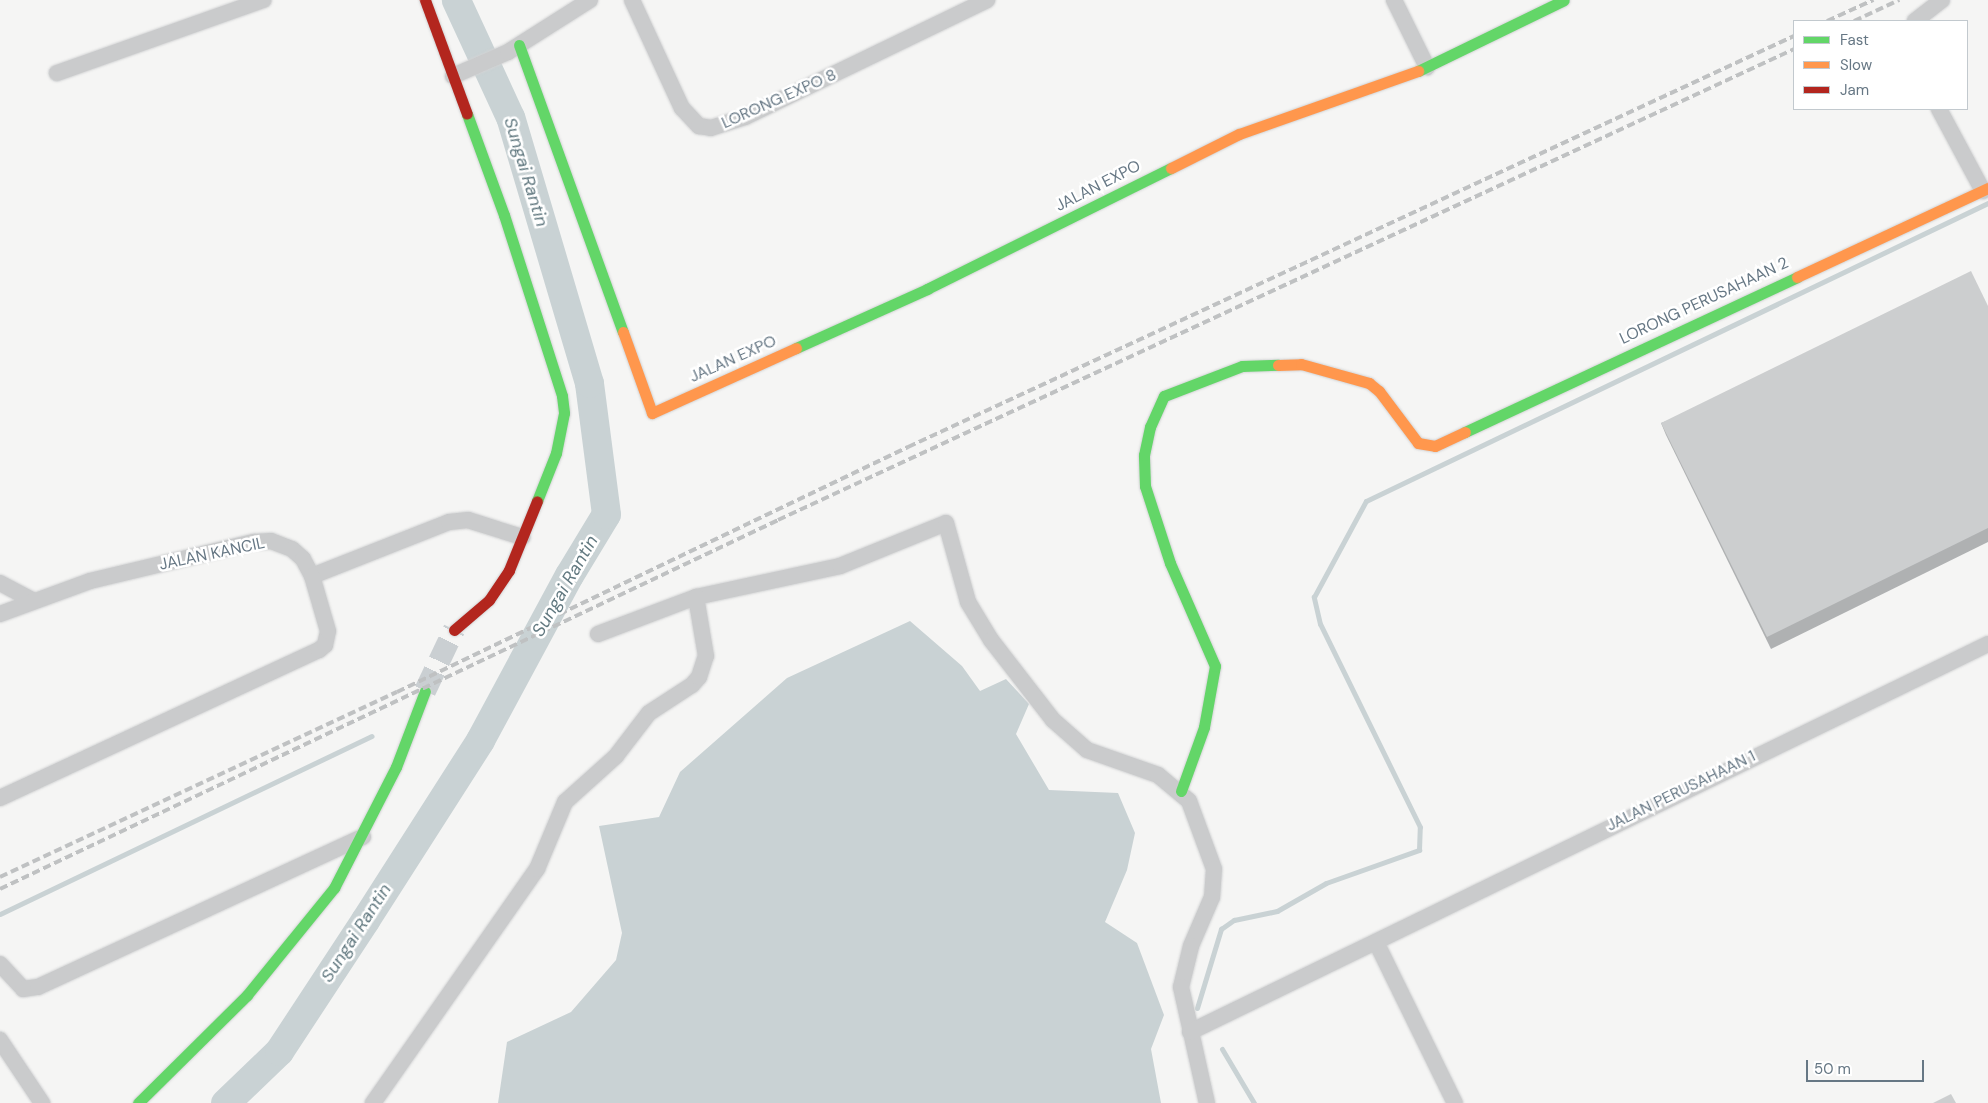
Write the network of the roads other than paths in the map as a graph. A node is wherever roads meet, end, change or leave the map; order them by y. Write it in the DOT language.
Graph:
graph roads {
  1 [pos="263,0"];
  2 [pos="425,0"];
  3 [pos="590,0"];
  4 [pos="632,0"];
  5 [pos="987,0"];
  6 [pos="1394,0"];
  7 [pos="1942,0"];
  8 [pos="1561,1"];
  9 [pos="1916,20"];
  10 [pos="513,48"];
  11 [pos="1428,67"];
  12 [pos="57,73"];
  13 [pos="460,73"];
  14 [pos="1940,110"];
  15 [pos="1986,190"];
  16 [pos="522,537"];
  17 [pos="312,576"];
  18 [pos="0,583"];
  19 [pos="696,597"];
  20 [pos="32,600"];
  21 [pos="0,614"];
  22 [pos="454,630"];
  23 [pos="598,634"];
  24 [pos="1988,644"];
  25 [pos="425,691"];
  26 [pos="1181,791"];
  27 [pos="0,798"];
  28 [pos="363,837"];
  29 [pos="1376,942"];
  30 [pos="0,964"];
  31 [pos="1190,1032"];
  32 [pos="0,1040"];
  33 [pos="42,1103"];
  34 [pos="138,1103"];
  35 [pos="373,1103"];
  36 [pos="1207,1103"];
  37 [pos="1455,1103"];
  1 -- 12 [label="street"];
  2 -- 13 [label="street"];
  3 -- 10 [label="street"];
  4 -- 5 [label="street, LORONG EXPO 8"];
  6 -- 11 [label="street"];
  7 -- 9 [label="street"];
  8 -- 11 [label="street, JALAN EXPO"];
  10 -- 11 [label="street, JALAN EXPO"];
  10 -- 13 [label="street"];
  13 -- 16 [label="street"];
  14 -- 15 [label="street"];
  15 -- 26 [label="street, LORONG PERUSAHAAN 2"];
  16 -- 17 [label="street"];
  16 -- 22 [label="street"];
  17 -- 20 [label="street, JALAN KANCIL"];
  17 -- 27 [label="street, JALAN KANCIL"];
  18 -- 20 [label="street"];
  19 -- 23 [label="street"];
  19 -- 26 [label="street"];
  19 -- 35 [label="street"];
  20 -- 21 [label="street, JALAN KANCIL"];
  24 -- 29 [label="street, JALAN PERUSAHAAN 1"];
  25 -- 28 [label="street"];
  26 -- 31 [label="street"];
  28 -- 30 [label="street"];
  28 -- 34 [label="street"];
  29 -- 31 [label="street, JALAN PERUSAHAAN 1"];
  29 -- 37 [label="street"];
  31 -- 36 [label="street"];
  32 -- 33 [label="street"];
}
